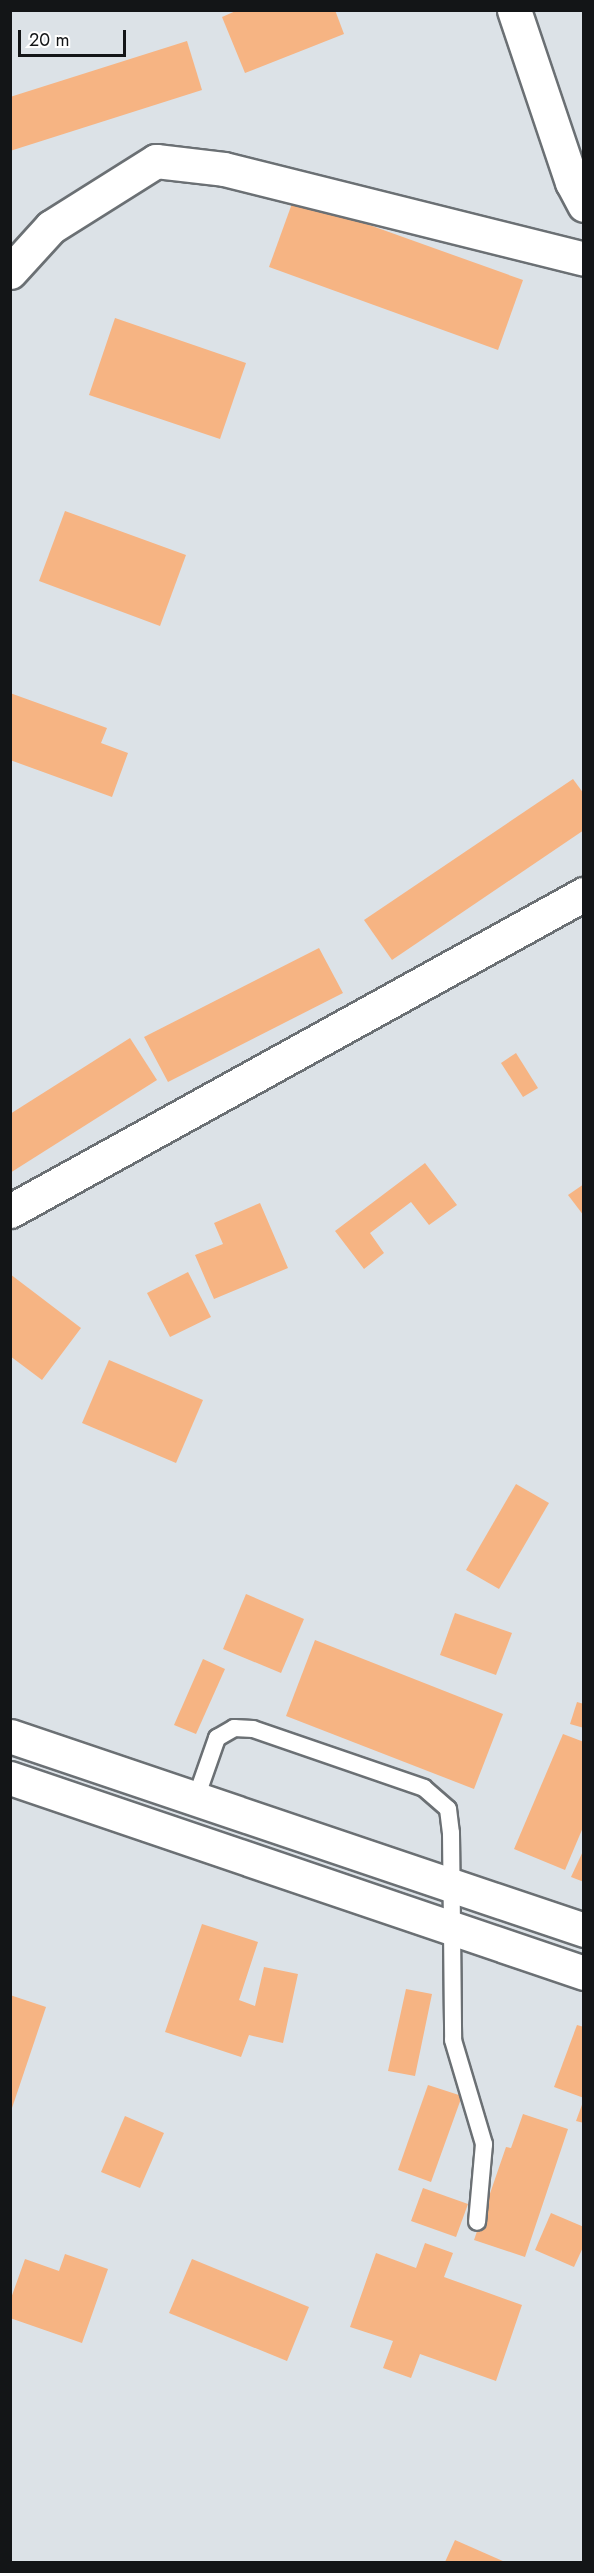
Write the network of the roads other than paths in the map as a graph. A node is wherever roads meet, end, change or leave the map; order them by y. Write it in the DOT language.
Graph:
graph roads {
  1 [pos="514,10"];
  2 [pos="584,205"];
  3 [pos="584,259"];
  4 [pos="10,272"];
  5 [pos="584,894"];
  6 [pos="10,1211"];
  7 [pos="10,1736"];
  8 [pos="10,1778"];
  9 [pos="196,1798"];
  10 [pos="452,1886"];
  11 [pos="450,1927"];
  12 [pos="584,1930"];
  13 [pos="584,1973"];
  14 [pos="477,2222"];
  1 -- 2 [label="street"];
  3 -- 4 [label="street"];
  5 -- 6 [label="street"];
  7 -- 9 [label="street"];
  8 -- 11 [label="street"];
  9 -- 10 [label="street"];
  9 -- 10 [label="lane"];
  10 -- 11 [label="lane"];
  10 -- 12 [label="street"];
  11 -- 13 [label="street"];
  11 -- 14 [label="lane"];
}
